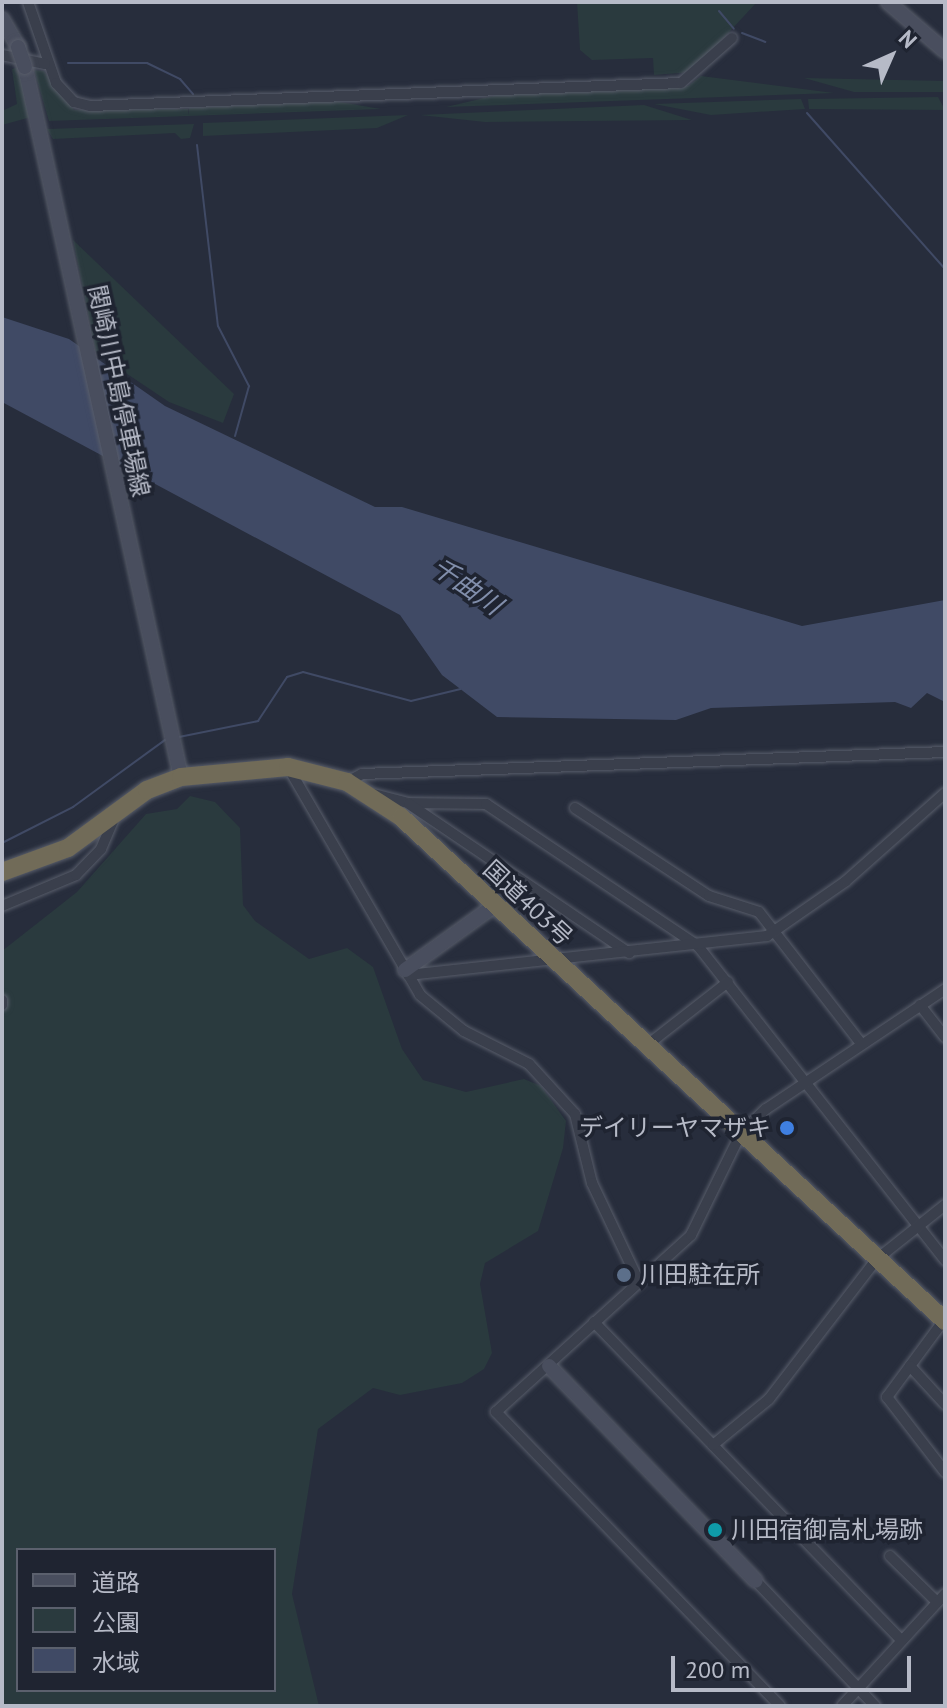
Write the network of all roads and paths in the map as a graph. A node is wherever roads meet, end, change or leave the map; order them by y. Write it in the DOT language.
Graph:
graph roads {
  1 [pos="28,2"];
  2 [pos="888,2"];
  3 [pos="2,19"];
  4 [pos="732,38"];
  5 [pos="945,51"];
  6 [pos="2,55"];
  7 [pos="45,64"];
  8 [pos="945,752"];
  9 [pos="179,771"];
  10 [pos="291,776"];
  11 [pos="347,782"];
  12 [pos="366,792"];
  13 [pos="945,793"];
  14 [pos="408,803"];
  15 [pos="575,808"];
  16 [pos="118,809"];
  17 [pos="2,872"];
  18 [pos="495,905"];
  19 [pos="2,906"];
  20 [pos="776,932"];
  21 [pos="698,946"];
  22 [pos="629,953"];
  23 [pos="558,963"];
  24 [pos="406,973"];
  25 [pos="728,982"];
  26 [pos="945,989"];
  27 [pos="920,1005"];
  28 [pos="945,1037"];
  29 [pos="860,1042"];
  30 [pos="646,1046"];
  31 [pos="803,1078"];
  32 [pos="741,1133"];
  33 [pos="945,1205"];
  34 [pos="918,1226"];
  35 [pos="877,1259"];
  36 [pos="945,1260"];
  37 [pos="638,1280"];
  38 [pos="944,1321"];
  39 [pos="594,1322"];
  40 [pos="549,1366"];
  41 [pos="910,1366"];
  42 [pos="945,1404"];
  43 [pos="713,1445"];
  44 [pos="945,1472"];
  45 [pos="890,1556"];
  46 [pos="756,1581"];
  47 [pos="941,1598"];
  48 [pos="900,1639"];
  49 [pos="856,1685"];
  50 [pos="780,1706"];
  51 [pos="842,1706"];
  52 [pos="875,1706"];
  1 -- 7 [label="street"];
  2 -- 5 [label="main road"];
  3 -- 9 [label="main road, 関崎川中島停車場線, bridge"];
  4 -- 7 [label="street"];
  6 -- 7 [label="street"];
  8 -- 11 [label="street"];
  9 -- 10 [label="highway, 国道403号"];
  9 -- 16 [label="highway, 国道403号"];
  10 -- 11 [label="highway, 国道403号"];
  10 -- 24 [label="street"];
  11 -- 12 [label="highway, 国道403号"];
  12 -- 14 [label="street"];
  12 -- 18 [label="highway, 国道403号"];
  13 -- 20 [label="street"];
  14 -- 21 [label="street"];
  14 -- 22 [label="street"];
  15 -- 20 [label="street"];
  16 -- 17 [label="highway, 国道403号"];
  16 -- 19 [label="street"];
  18 -- 23 [label="highway, 国道403号"];
  18 -- 24 [label="main road"];
  20 -- 21 [label="street"];
  20 -- 29 [label="street"];
  21 -- 22 [label="street"];
  21 -- 25 [label="street"];
  22 -- 23 [label="street"];
  23 -- 24 [label="street"];
  23 -- 30 [label="highway, 国道403号"];
  24 -- 37 [label="street"];
  25 -- 30 [label="street"];
  25 -- 31 [label="street"];
  26 -- 27 [label="street"];
  27 -- 28 [label="street"];
  27 -- 29 [label="street"];
  29 -- 31 [label="street"];
  30 -- 32 [label="highway, 国道403号"];
  31 -- 32 [label="street"];
  31 -- 34 [label="street"];
  32 -- 35 [label="highway, 国道403号"];
  32 -- 37 [label="street"];
  33 -- 34 [label="street"];
  34 -- 35 [label="street"];
  34 -- 36 [label="street"];
  35 -- 38 [label="highway, 国道403号"];
  35 -- 43 [label="street"];
  37 -- 39 [label="street"];
  38 -- 41 [label="street"];
  39 -- 40 [label="street"];
  39 -- 43 [label="street"];
  40 -- 46 [label="main road"];
  40 -- 50 [label="street"];
  41 -- 42 [label="street"];
  41 -- 44 [label="street"];
  43 -- 48 [label="street"];
  45 -- 47 [label="street"];
  46 -- 49 [label="street"];
  47 -- 48 [label="street"];
  48 -- 49 [label="street"];
  49 -- 51 [label="street"];
  49 -- 52 [label="street"];
}
